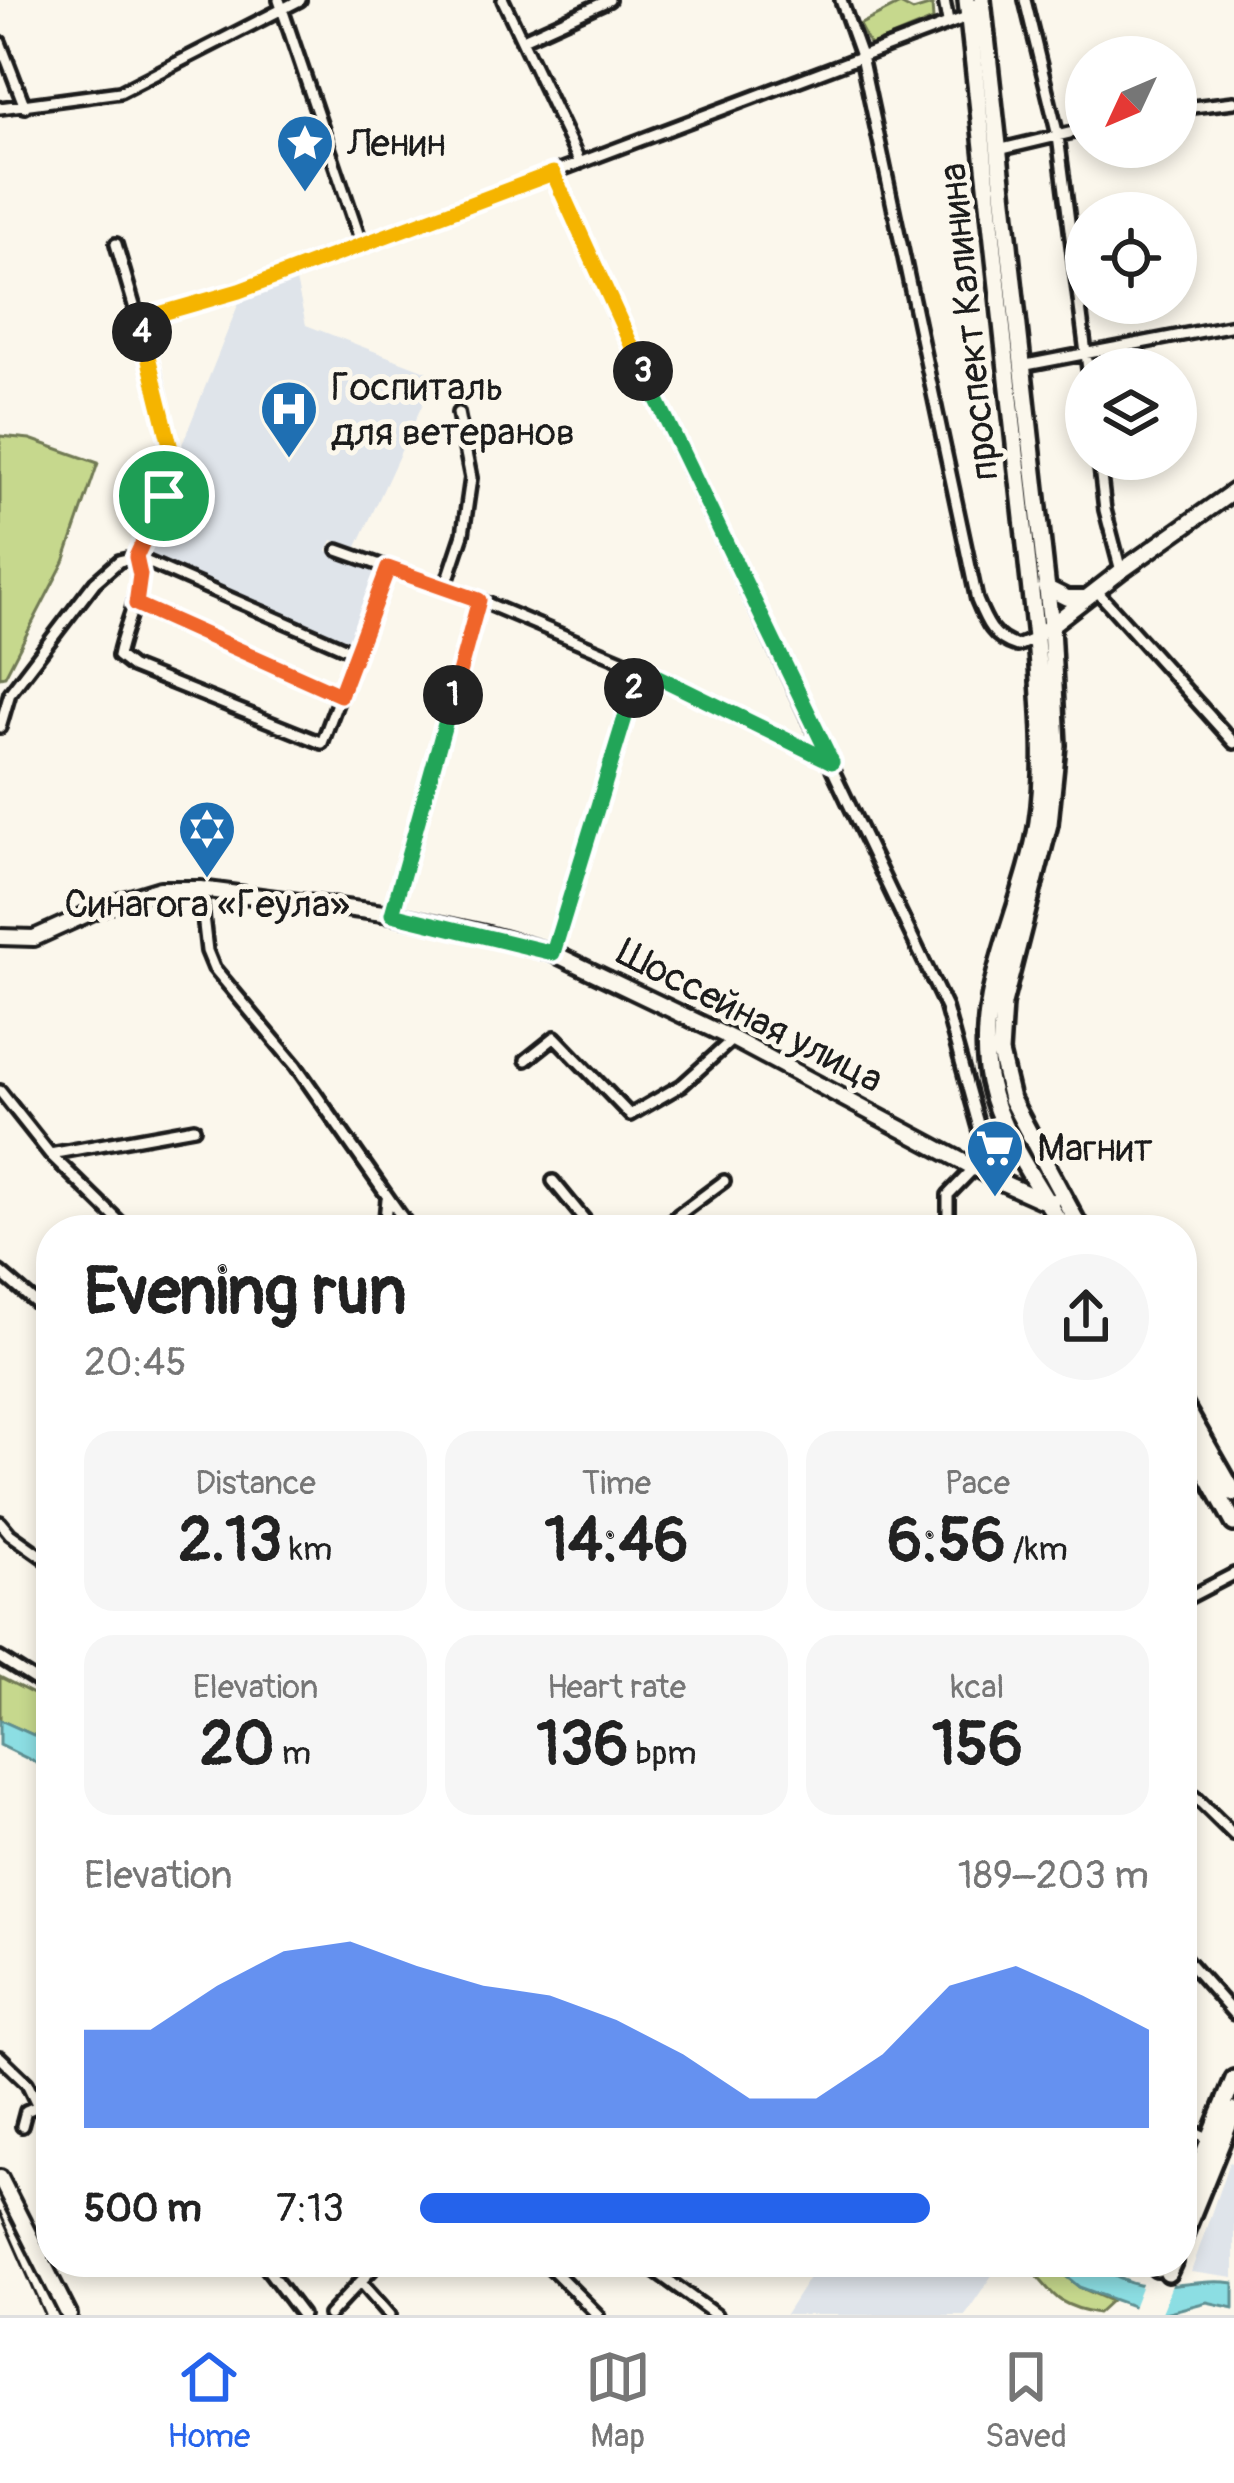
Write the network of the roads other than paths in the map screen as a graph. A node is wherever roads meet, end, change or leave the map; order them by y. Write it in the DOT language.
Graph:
graph roads {
  1 [pos="300,0"];
  2 [pos="503,0"];
  3 [pos="609,0"];
  4 [pos="841,0"];
  5 [pos="944,0"];
  6 [pos="1024,0"];
  7 [pos="281,5"];
  8 [pos="975,7"];
  9 [pos="948,22"];
  10 [pos="523,40"];
  11 [pos="0,42"];
  12 [pos="861,56"];
  13 [pos="1234,102"];
  14 [pos="1197,106"];
  15 [pos="25,107"];
  16 [pos="0,108"];
  17 [pos="1065,134"];
  18 [pos="1058,136"];
  19 [pos="998,150"];
  20 [pos="580,164"];
  21 [pos="553,173"];
  22 [pos="116,244"];
  23 [pos="362,245"];
  24 [pos="138,320"];
  25 [pos="1234,325"];
  26 [pos="1085,348"];
  27 [pos="1121,348"];
  28 [pos="1065,359"];
  29 [pos="1021,366"];
  30 [pos="458,413"];
  31 [pos="1101,480"];
  32 [pos="1234,491"];
  33 [pos="338,550"];
  34 [pos="136,557"];
  35 [pos="388,568"];
  36 [pos="1120,571"];
  37 [pos="1045,587"];
  38 [pos="445,588"];
  39 [pos="1089,594"];
  40 [pos="479,600"];
  41 [pos="136,604"];
  42 [pos="1051,626"];
  43 [pos="1036,638"];
  44 [pos="356,652"];
  45 [pos="640,668"];
  46 [pos="340,695"];
  47 [pos="0,728"];
  48 [pos="1234,743"];
  49 [pos="832,762"];
  50 [pos="200,890"];
  51 [pos="392,914"];
  52 [pos="0,937"];
  53 [pos="553,953"];
  54 [pos="733,1039"];
  55 [pos="526,1060"];
  56 [pos="0,1091"];
  57 [pos="194,1128"];
  58 [pos="1021,1153"];
  59 [pos="50,1154"];
  60 [pos="975,1167"];
  61 [pos="553,1180"];
  62 [pos="724,1181"];
  63 [pos="1001,1182"];
  64 [pos="387,1199"];
  65 [pos="1055,1199"];
  66 [pos="113,1215"];
  67 [pos="385,1215"];
  68 [pos="399,1215"];
  69 [pos="580,1215"];
  70 [pos="678,1215"];
  71 [pos="948,1215"];
  72 [pos="1060,1215"];
  73 [pos="1068,1215"];
  74 [pos="0,1272"];
  75 [pos="36,1303"];
  76 [pos="1197,1428"];
  77 [pos="1197,1456"];
  78 [pos="1234,1492"];
  79 [pos="0,1522"];
  80 [pos="1234,1523"];
  81 [pos="36,1551"];
  82 [pos="1234,1574"];
  83 [pos="1197,1593"];
  84 [pos="0,1658"];
  85 [pos="36,1681"];
  86 [pos="1197,1799"];
  87 [pos="1234,1835"];
  88 [pos="1197,1972"];
  89 [pos="1234,2014"];
  90 [pos="0,2056"];
  91 [pos="1234,2079"];
  92 [pos="36,2101"];
  93 [pos="36,2106"];
  94 [pos="1234,2111"];
  95 [pos="22,2126"];
  96 [pos="1221,2144"];
  97 [pos="0,2178"];
  98 [pos="1197,2183"];
  99 [pos="1197,2203"];
  100 [pos="36,2249"];
  101 [pos="50,2277"];
  102 [pos="273,2277"];
  103 [pos="367,2277"];
  104 [pos="560,2277"];
  105 [pos="664,2277"];
  106 [pos="362,2283"];
  107 [pos="69,2315"];
  108 [pos="302,2315"];
  109 [pos="329,2315"];
  110 [pos="390,2315"];
  111 [pos="598,2315"];
  112 [pos="716,2315"];
  1 -- 7 [label="street"];
  2 -- 10 [label="street"];
  3 -- 10 [label="street"];
  4 -- 12 [label="street"];
  5 -- 9 [label="street"];
  6 -- 18 [label="street"];
  7 -- 15 [label="street"];
  7 -- 23 [label="street"];
  8 -- 9 [label="street"];
  8 -- 19 [label="main road, проспект Калинина"];
  8 -- 43 [label="main road, проспект Калинина"];
  9 -- 12 [label="street"];
  10 -- 20 [label="street"];
  11 -- 15 [label="street"];
  12 -- 20 [label="street"];
  12 -- 43 [label="street"];
  13 -- 14 [label="street"];
  15 -- 16 [label="street"];
  17 -- 18 [label="street"];
  18 -- 19 [label="street"];
  18 -- 26 [label="street"];
  19 -- 29 [label="main road, проспект Калинина"];
  20 -- 21 [label="street"];
  21 -- 23 [label="street"];
  21 -- 49 [label="street"];
  22 -- 24 [label="street"];
  23 -- 24 [label="street"];
  24 -- 34 [label="street"];
  25 -- 27 [label="street"];
  28 -- 29 [label="street"];
  29 -- 37 [label="main road, проспект Калинина"];
  30 -- 38 [label="street"];
  31 -- 36 [label="street"];
  32 -- 36 [label="main road"];
  33 -- 35 [label="street"];
  34 -- 41 [label="street"];
  34 -- 44 [label="street"];
  34 -- 47 [label="street"];
  35 -- 38 [label="street"];
  35 -- 44 [label="street"];
  36 -- 39 [label="main road"];
  37 -- 39 [label="main road"];
  37 -- 42 [label="main road, проспект Калинина"];
  38 -- 40 [label="street"];
  39 -- 42 [label="main road"];
  39 -- 48 [label="street"];
  40 -- 45 [label="street"];
  40 -- 51 [label="street"];
  41 -- 46 [label="street"];
  41 -- 46 [label="street"];
  42 -- 43 [label="main road"];
  42 -- 65 [label="main road, проспект Калинина"];
  43 -- 58 [label="main road, проспект Калинина"];
  44 -- 46 [label="street"];
  45 -- 49 [label="street"];
  45 -- 53 [label="street"];
  49 -- 60 [label="street"];
  50 -- 51 [label="main road, Шоссейная улица"];
  50 -- 52 [label="main road, Шоссейная улица"];
  50 -- 64 [label="street"];
  51 -- 53 [label="main road, Шоссейная улица"];
  53 -- 54 [label="main road, Шоссейная улица"];
  54 -- 55 [label="street"];
  54 -- 60 [label="main road, Шоссейная улица"];
  56 -- 59 [label="street"];
  57 -- 59 [label="street"];
  58 -- 63 [label="main road"];
  58 -- 65 [label="main road, проспект Калинина"];
  59 -- 66 [label="street"];
  60 -- 63 [label="main road, Шоссейная улица"];
  60 -- 71 [label="street"];
  61 -- 69 [label="street"];
  62 -- 70 [label="street"];
  63 -- 65 [label="main road, Шоссейная улица"];
  64 -- 67 [label="street"];
  64 -- 68 [label="street"];
  65 -- 72 [label="main road, проспект Калинина"];
  65 -- 73 [label="main road, проспект Калинина"];
  74 -- 75 [label="street"];
  76 -- 78 [label="main road"];
  77 -- 80 [label="main road"];
  79 -- 81 [label="street"];
  82 -- 83 [label="street"];
  84 -- 85 [label="street"];
  86 -- 87 [label="street"];
  88 -- 89 [label="street"];
  90 -- 92 [label="street"];
  91 -- 96 [label="main road"];
  93 -- 95 [label="street"];
  94 -- 96 [label="main road"];
  96 -- 98 [label="main road"];
  96 -- 99 [label="main road"];
  97 -- 100 [label="main road"];
  101 -- 107 [label="main road"];
  102 -- 108 [label="street"];
  103 -- 106 [label="street"];
  104 -- 111 [label="street"];
  105 -- 112 [label="street"];
  106 -- 109 [label="street"];
  106 -- 110 [label="street"];
}
